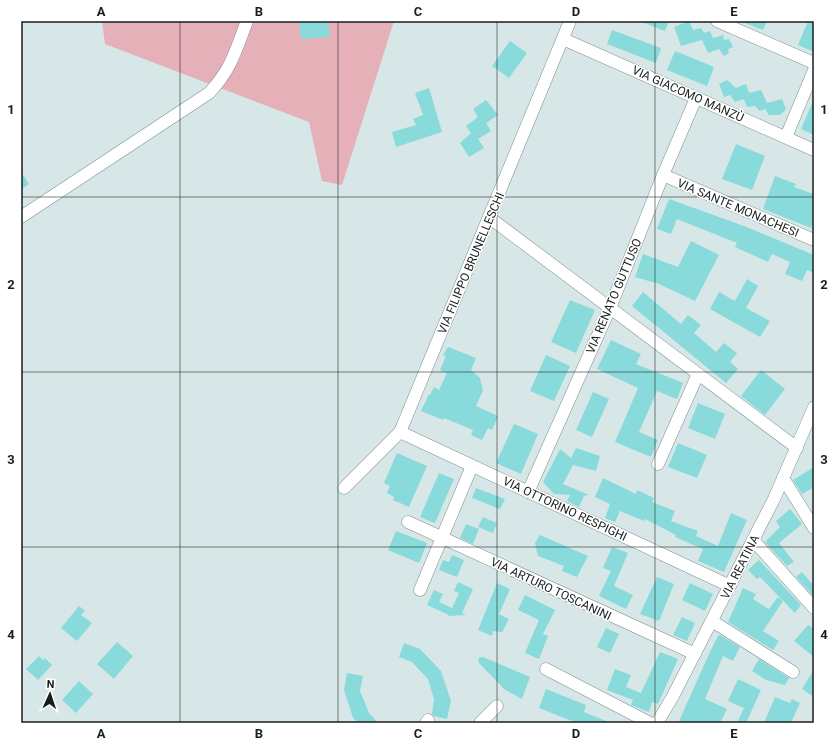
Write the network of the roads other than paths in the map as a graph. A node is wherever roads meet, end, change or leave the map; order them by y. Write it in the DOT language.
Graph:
graph roads {
  1 [pos="247,21"];
  2 [pos="570,21"];
  3 [pos="717,21"];
  4 [pos="563,39"];
  5 [pos="814,63"];
  6 [pos="814,70"];
  7 [pos="696,98"];
  8 [pos="786,137"];
  9 [pos="814,150"];
  10 [pos="663,175"];
  11 [pos="21,217"];
  12 [pos="490,218"];
  13 [pos="814,240"];
  14 [pos="610,308"];
  15 [pos="698,374"];
  16 [pos="814,407"];
  17 [pos="400,432"];
  18 [pos="797,448"];
  19 [pos="658,464"];
  20 [pos="472,466"];
  21 [pos="783,478"];
  22 [pos="344,488"];
  23 [pos="528,492"];
  24 [pos="408,522"];
  25 [pos="814,528"];
  26 [pos="442,538"];
  27 [pos="753,540"];
  28 [pos="730,586"];
  29 [pos="420,590"];
  30 [pos="814,608"];
  31 [pos="712,621"];
  32 [pos="695,654"];
  33 [pos="546,669"];
  34 [pos="794,672"];
  35 [pos="497,706"];
  36 [pos="480,723"];
  37 [pos="650,723"];
  38 [pos="657,723"];
  1 -- 11 [label="street"];
  2 -- 4 [label="street, VIA FILIPPO BRUNELLESCHI"];
  3 -- 5 [label="street"];
  4 -- 7 [label="street, VIA GIACOMO MANZÙ"];
  4 -- 12 [label="street, VIA FILIPPO BRUNELLESCHI"];
  6 -- 8 [label="street"];
  7 -- 8 [label="street, VIA GIACOMO MANZÙ"];
  7 -- 10 [label="street, VIA RENATO GUTTUSO"];
  8 -- 9 [label="street, VIA GIACOMO MANZÙ"];
  10 -- 13 [label="street, VIA SANTE MONACHESI"];
  10 -- 14 [label="street, VIA RENATO GUTTUSO"];
  12 -- 14 [label="street"];
  12 -- 17 [label="street, VIA FILIPPO BRUNELLESCHI"];
  14 -- 15 [label="street"];
  14 -- 23 [label="street, VIA RENATO GUTTUSO"];
  15 -- 18 [label="street"];
  15 -- 19 [label="street"];
  16 -- 18 [label="street, VIA REATINA"];
  17 -- 20 [label="street, VIA OTTORINO RESPIGHI"];
  17 -- 22 [label="street, VIA FILIPPO BRUNELLESCHI"];
  18 -- 21 [label="street, VIA REATINA"];
  20 -- 23 [label="street, VIA OTTORINO RESPIGHI"];
  20 -- 26 [label="street"];
  21 -- 25 [label="street"];
  21 -- 27 [label="street, VIA REATINA"];
  23 -- 28 [label="street, VIA OTTORINO RESPIGHI"];
  24 -- 26 [label="street, VIA ARTURO TOSCANINI"];
  26 -- 29 [label="street"];
  26 -- 32 [label="street, VIA ARTURO TOSCANINI"];
  27 -- 28 [label="street, VIA REATINA"];
  27 -- 30 [label="street"];
  28 -- 31 [label="street, VIA REATINA"];
  31 -- 32 [label="street, VIA REATINA"];
  31 -- 34 [label="street"];
  32 -- 38 [label="street, VIA REATINA"];
  33 -- 37 [label="street"];
  35 -- 36 [label="street"];
}
